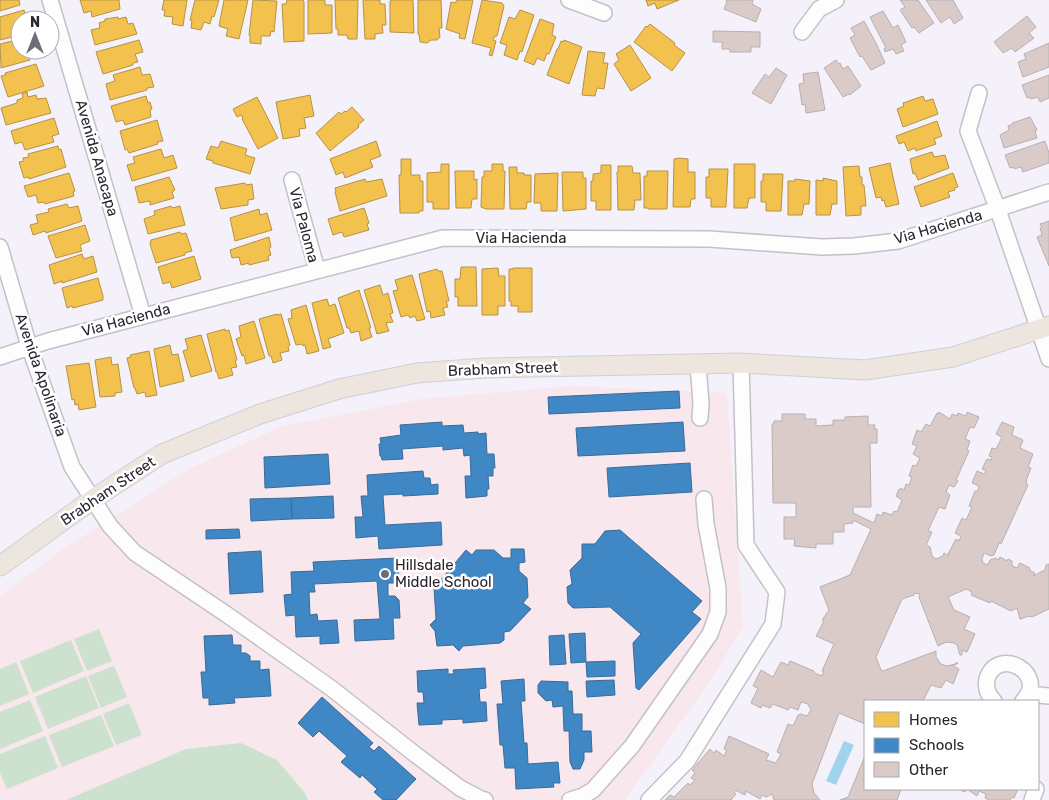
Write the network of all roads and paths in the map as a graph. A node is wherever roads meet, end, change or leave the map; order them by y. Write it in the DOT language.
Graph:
graph roads {
  1 [pos="50,0"];
  2 [pos="569,0"];
  3 [pos="836,0"];
  4 [pos="604,13"];
  5 [pos="802,32"];
  6 [pos="979,93"];
  7 [pos="292,180"];
  8 [pos="1049,192"];
  9 [pos="998,210"];
  10 [pos="0,247"];
  11 [pos="317,270"];
  12 [pos="143,316"];
  13 [pos="1043,328"];
  14 [pos="29,346"];
  15 [pos="0,357"];
  16 [pos="1049,359"];
  17 [pos="741,363"];
  18 [pos="698,364"];
  19 [pos="700,418"];
  20 [pos="92,499"];
  21 [pos="704,499"];
  22 [pos="0,566"];
  23 [pos="1049,696"];
  24 [pos="1026,698"];
  25 [pos="993,700"];
  26 [pos="486,800"];
  27 [pos="570,800"];
  28 [pos="649,800"];
  1 -- 12 [label="street, Avenida Anacapa"];
  2 -- 4 [label="street"];
  3 -- 5 [label="street"];
  6 -- 9 [label="street"];
  7 -- 11 [label="street, Via Paloma"];
  8 -- 9 [label="street, Via Hacienda"];
  9 -- 11 [label="street, Via Hacienda"];
  9 -- 13 [label="street"];
  10 -- 14 [label="street, Avenida Apolinaria"];
  11 -- 12 [label="street, Via Hacienda"];
  12 -- 14 [label="street, Via Hacienda"];
  13 -- 16 [label="street"];
  13 -- 17 [label="main road, Brabham Street"];
  14 -- 15 [label="street, Via Hacienda"];
  14 -- 20 [label="street, Avenida Apolinaria"];
  17 -- 18 [label="main road, Brabham Street"];
  17 -- 28 [label="street"];
  18 -- 19 [label="street"];
  18 -- 20 [label="main road, Brabham Street"];
  20 -- 22 [label="main road, Brabham Street"];
  20 -- 26 [label="street, Avenida Apolinaria"];
  21 -- 27 [label="street"];
  23 -- 24 [label="street"];
  24 -- 25 [label="street"];
}
